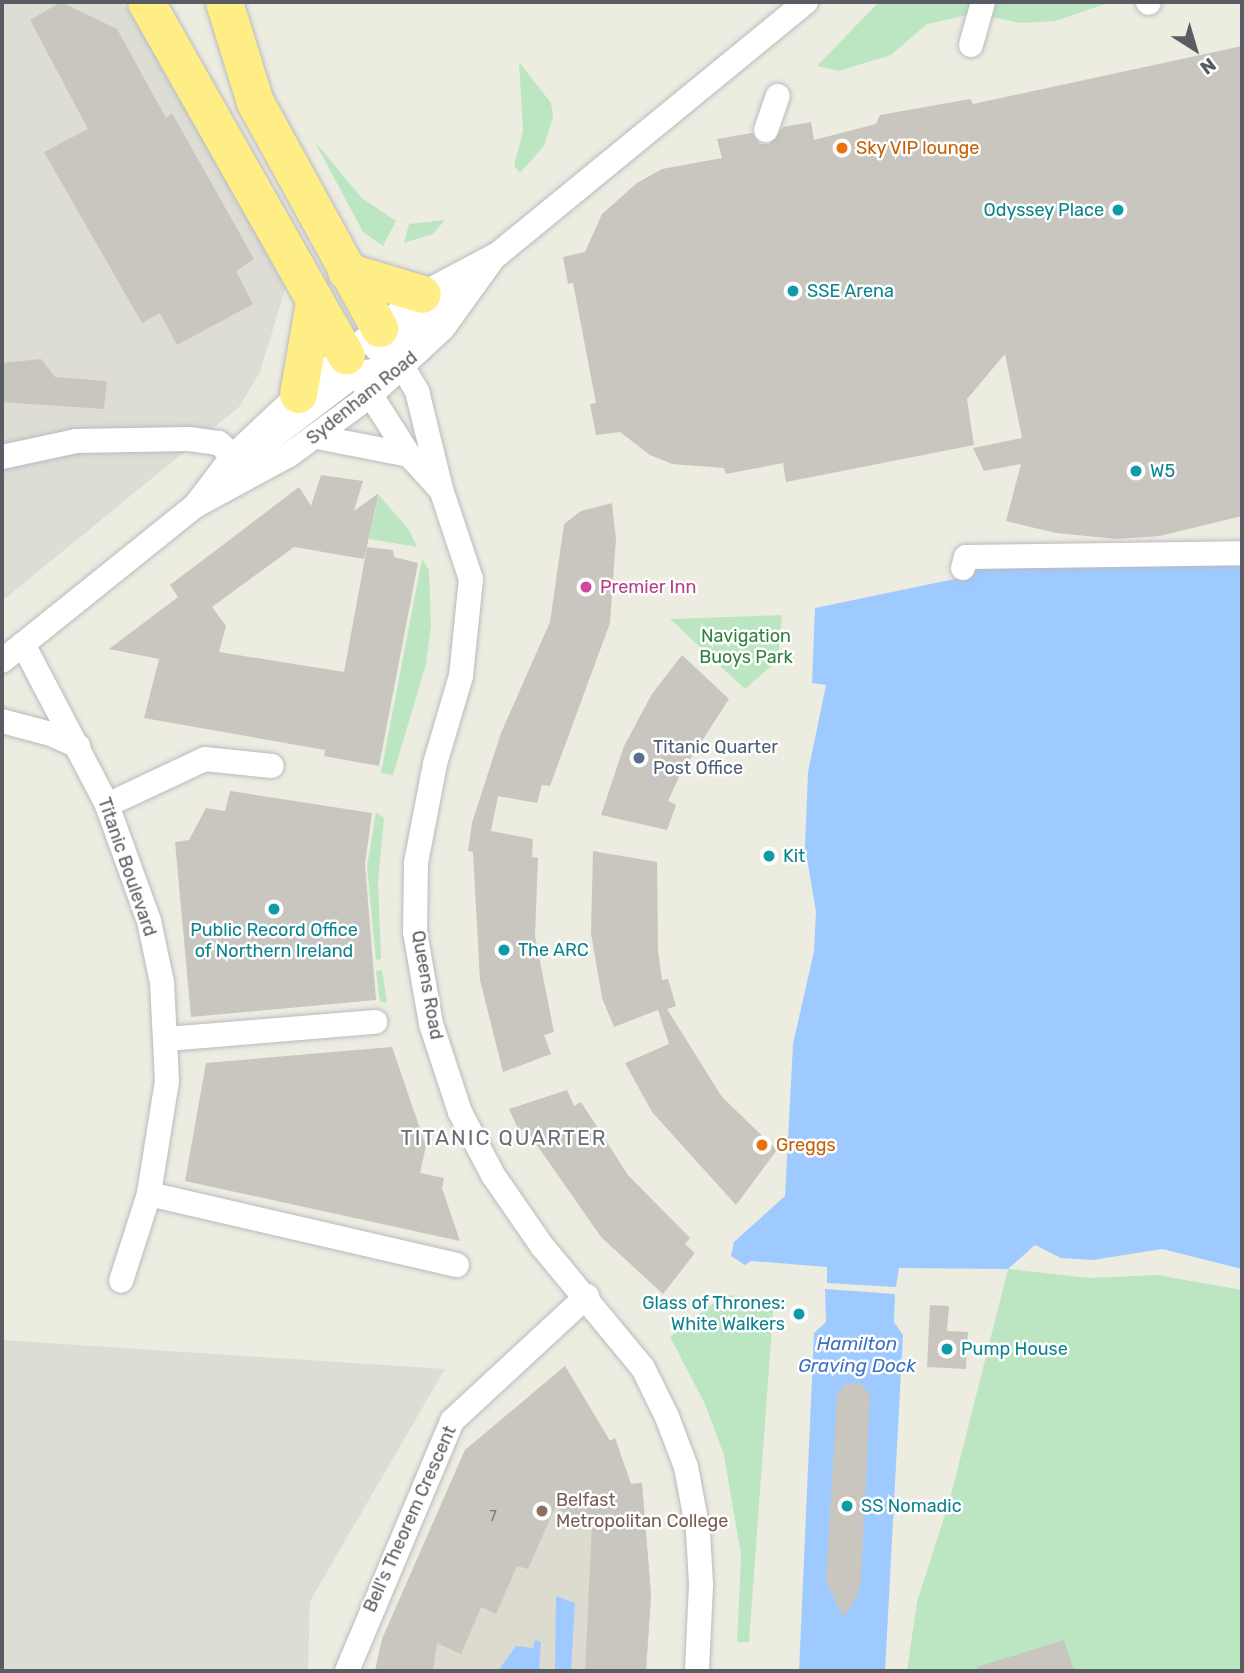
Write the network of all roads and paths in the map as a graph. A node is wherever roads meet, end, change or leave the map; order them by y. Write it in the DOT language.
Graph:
graph roads {
  1 [pos="146,2"];
  2 [pos="224,2"];
  3 [pos="806,2"];
  4 [pos="983,2"];
  5 [pos="971,45"];
  6 [pos="778,96"];
  7 [pos="766,130"];
  8 [pos="498,254"];
  9 [pos="346,271"];
  10 [pos="422,294"];
  11 [pos="314,302"];
  12 [pos="391,347"];
  13 [pos="351,364"];
  14 [pos="298,394"];
  15 [pos="371,395"];
  16 [pos="317,437"];
  17 [pos="409,455"];
  18 [pos="2,457"];
  19 [pos="236,467"];
  20 [pos="441,489"];
  21 [pos="195,506"];
  22 [pos="1242,553"];
  23 [pos="963,568"];
  24 [pos="23,644"];
  25 [pos="2,661"];
  26 [pos="2,721"];
  27 [pos="78,746"];
  28 [pos="272,766"];
  29 [pos="107,806"];
  30 [pos="375,1023"];
  31 [pos="167,1040"];
  32 [pos="149,1194"];
  33 [pos="457,1265"];
  34 [pos="121,1281"];
  35 [pos="587,1296"];
  36 [pos="347,1671"];
  37 [pos="697,1671"];
  1 -- 11 [label="highway"];
  2 -- 9 [label="highway"];
  3 -- 8 [label="street, Sydenham Road"];
  4 -- 5 [label="street"];
  6 -- 7 [label="street"];
  8 -- 10 [label="street, Sydenham Road"];
  8 -- 12 [label="street, Sydenham Road"];
  9 -- 10 [label="highway"];
  9 -- 12 [label="highway"];
  10 -- 12 [label="street, Sydenham Road"];
  11 -- 13 [label="highway"];
  11 -- 14 [label="highway"];
  12 -- 13 [label="street, Sydenham Road"];
  12 -- 13 [label="street"];
  12 -- 15 [label="street, Sydenham Road"];
  12 -- 20 [label="street, Queens Road"];
  13 -- 14 [label="street, Sydenham Road"];
  13 -- 15 [label="street, Queens Road"];
  13 -- 19 [label="street"];
  14 -- 19 [label="street, Sydenham Road"];
  15 -- 16 [label="street, Sydenham Road"];
  15 -- 17 [label="street, Queens Road"];
  16 -- 17 [label="street"];
  16 -- 19 [label="street, Sydenham Road"];
  17 -- 20 [label="street, Queens Road"];
  18 -- 19 [label="street"];
  19 -- 21 [label="street, Sydenham Road"];
  19 -- 21 [label="street, Sydenham Road"];
  20 -- 35 [label="street, Queens Road"];
  21 -- 24 [label="street, Sydenham Road"];
  22 -- 23 [label="street"];
  24 -- 25 [label="street, Sydenham Road"];
  24 -- 27 [label="street, Titanic Boulevard"];
  26 -- 27 [label="street"];
  27 -- 29 [label="street, Titanic Boulevard"];
  28 -- 29 [label="street"];
  29 -- 31 [label="street, Titanic Boulevard"];
  30 -- 31 [label="street"];
  31 -- 32 [label="street, Titanic Boulevard"];
  32 -- 33 [label="street"];
  32 -- 34 [label="street, Titanic Boulevard"];
  35 -- 36 [label="street, Bell's Theorem Crescent"];
  35 -- 37 [label="street, Queens Road"];
}
